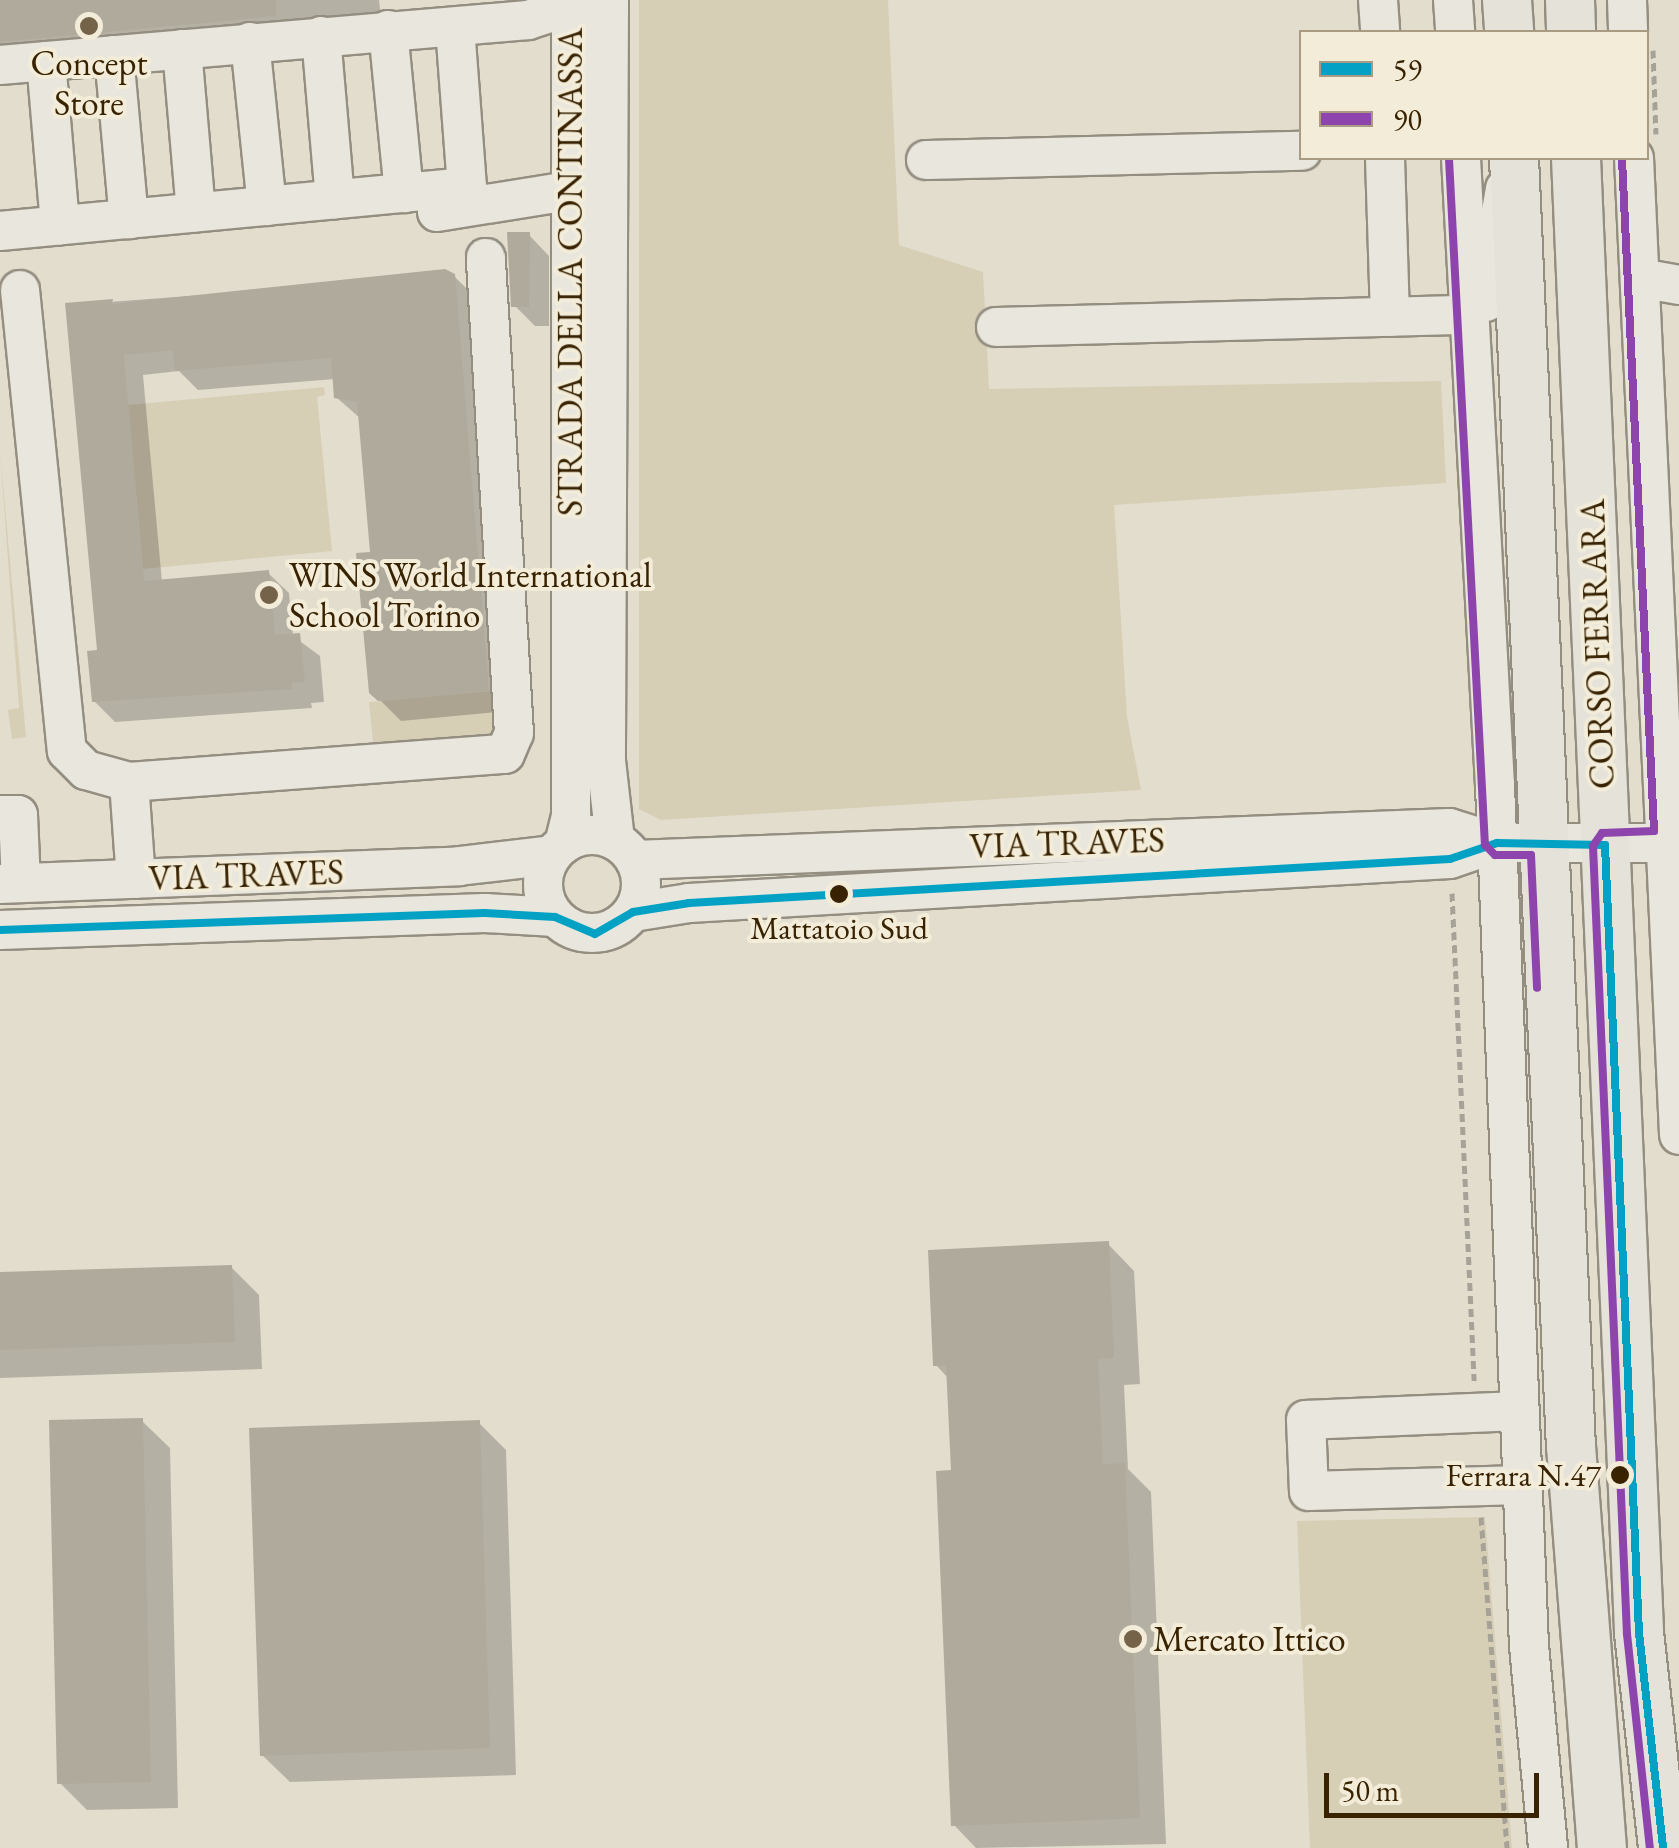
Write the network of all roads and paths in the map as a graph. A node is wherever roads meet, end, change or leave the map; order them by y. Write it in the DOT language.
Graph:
graph roads {
  1 [pos="609,0"];
  2 [pos="1378,0"];
  3 [pos="1453,0"];
  4 [pos="1507,0"];
  5 [pos="1570,0"];
  6 [pos="1591,0"];
  7 [pos="1626,0"];
  8 [pos="571,3"];
  9 [pos="454,27"];
  10 [pos="388,30"];
  11 [pos="1380,30"];
  12 [pos="1455,30"];
  13 [pos="1509,30"];
  14 [pos="1571,30"];
  15 [pos="1586,30"];
  16 [pos="1628,30"];
  17 [pos="321,36"];
  18 [pos="250,42"];
  19 [pos="182,49"];
  20 [pos="114,55"];
  21 [pos="46,62"];
  22 [pos="0,66"];
  23 [pos="1299,150"];
  24 [pos="926,160"];
  25 [pos="1385,160"];
  26 [pos="1460,160"];
  27 [pos="1513,160"];
  28 [pos="1513,160"];
  29 [pos="1576,160"];
  30 [pos="1634,160"];
  31 [pos="568,191"];
  32 [pos="404,193"];
  33 [pos="334,199"];
  34 [pos="267,206"];
  35 [pos="196,212"];
  36 [pos="130,218"];
  37 [pos="60,226"];
  38 [pos="0,231"];
  39 [pos="0,252"];
  40 [pos="486,258"];
  41 [pos="1640,278"];
  42 [pos="1679,286"];
  43 [pos="20,290"];
  44 [pos="1468,314"];
  45 [pos="1390,317"];
  46 [pos="996,326"];
  47 [pos="1472,392"];
  48 [pos="130,782"];
  49 [pos="1672,787"];
  50 [pos="0,816"];
  51 [pos="1520,842"];
  52 [pos="1668,843"];
  53 [pos="1605,844"];
  54 [pos="558,850"];
  55 [pos="625,850"];
  56 [pos="1450,860"];
  57 [pos="136,880"];
  58 [pos="11,883"];
  59 [pos="633,912"];
  60 [pos="555,917"];
  61 [pos="0,930"];
  62 [pos="1679,1134"];
  63 [pos="1518,1411"];
  64 [pos="1476,1413"];
  65 [pos="1521,1485"];
  66 [pos="1478,1486"];
  67 [pos="1584,1669"];
  68 [pos="1507,1848"];
  69 [pos="1548,1848"];
  70 [pos="1577,1848"];
  71 [pos="1602,1848"];
  72 [pos="1663,1848"];
  1 -- 55 [label="street, STRADA DELLA CONTINASSA"];
  2 -- 11 [label="street"];
  3 -- 12 [label="street"];
  4 -- 13 [label="main road"];
  5 -- 14 [label="main road"];
  6 -- 15 [label="street"];
  7 -- 16 [label="street"];
  8 -- 9 [label="street"];
  8 -- 31 [label="street, STRADA DELLA CONTINASSA"];
  9 -- 10 [label="street"];
  9 -- 32 [label="street"];
  10 -- 17 [label="street"];
  10 -- 32 [label="street"];
  17 -- 18 [label="street"];
  17 -- 33 [label="street"];
  18 -- 19 [label="street"];
  18 -- 34 [label="street"];
  19 -- 20 [label="street"];
  19 -- 35 [label="street"];
  20 -- 21 [label="street"];
  20 -- 36 [label="street"];
  21 -- 22 [label="street"];
  21 -- 37 [label="street"];
  23 -- 24 [label="street"];
  25 -- 45 [label="street"];
  26 -- 44 [label="street, CORSO FERRARA"];
  27 -- 47 [label="street, CORSO FERRARA"];
  28 -- 51 [label="main road, CORSO FERRARA"];
  29 -- 53 [label="main road, CORSO FERRARA"];
  30 -- 41 [label="street, CORSO FERRARA"];
  31 -- 39 [label="street"];
  31 -- 54 [label="street, STRADA DELLA CONTINASSA"];
  32 -- 33 [label="street"];
  33 -- 34 [label="street"];
  34 -- 35 [label="street"];
  35 -- 36 [label="street"];
  36 -- 37 [label="street"];
  37 -- 38 [label="street"];
  40 -- 48 [label="street"];
  41 -- 42 [label="street"];
  41 -- 49 [label="street, CORSO FERRARA"];
  43 -- 48 [label="street"];
  44 -- 45 [label="street"];
  44 -- 47 [label="street, CORSO FERRARA"];
  45 -- 46 [label="street"];
  47 -- 51 [label="street, CORSO FERRARA"];
  48 -- 57 [label="street"];
  49 -- 52 [label="street, CORSO FERRARA"];
  50 -- 58 [label="street"];
  51 -- 53 [label="street, VIA TRAVES"];
  51 -- 55 [label="street, VIA TRAVES"];
  51 -- 56 [label="street, VIA TRAVES"];
  51 -- 63 [label="street, CORSO FERRARA"];
  51 -- 67 [label="main road, CORSO FERRARA"];
  52 -- 53 [label="street, VIA TRAVES"];
  52 -- 62 [label="street, CORSO FERRARA"];
  53 -- 72 [label="main road, CORSO FERRARA"];
  54 -- 55 [label="street"];
  54 -- 57 [label="street, VIA TRAVES"];
  54 -- 60 [label="street"];
  55 -- 59 [label="street"];
  56 -- 59 [label="street, VIA TRAVES"];
  56 -- 64 [label="path"];
  57 -- 58 [label="street, VIA TRAVES"];
  59 -- 60 [label="street"];
  60 -- 61 [label="street, VIA TRAVES"];
  63 -- 64 [label="street"];
  63 -- 65 [label="street, CORSO FERRARA"];
  64 -- 66 [label="street"];
  65 -- 66 [label="street"];
  65 -- 69 [label="street, CORSO FERRARA"];
  66 -- 68 [label="path"];
  67 -- 70 [label="street, CORSO FERRARA"];
  67 -- 71 [label="main road, CORSO FERRARA"];
}
